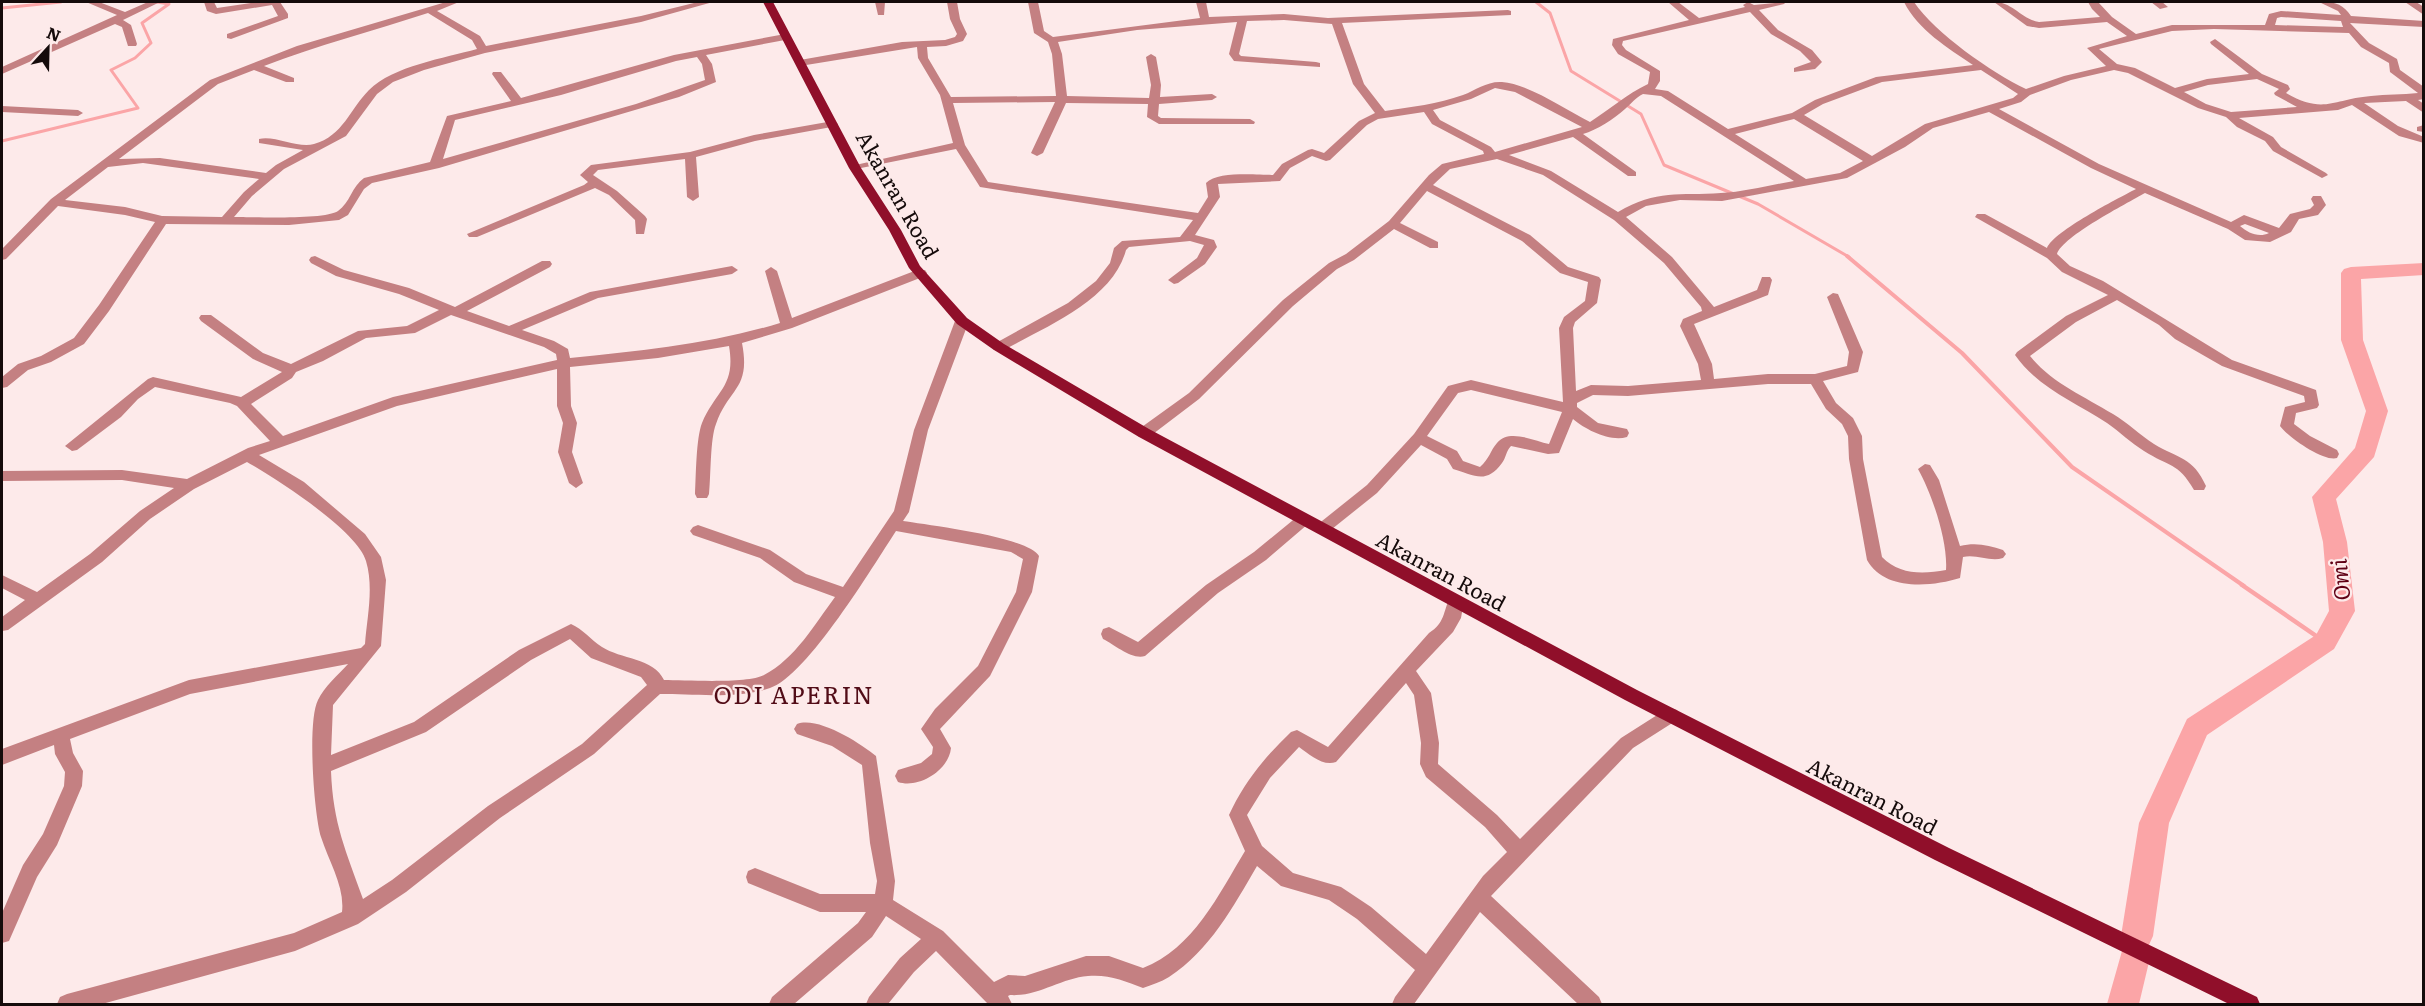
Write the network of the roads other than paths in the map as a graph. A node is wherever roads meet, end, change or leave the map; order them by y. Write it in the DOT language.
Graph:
graph roads {
  1 [pos="91,2"];
  2 [pos="209,2"];
  3 [pos="274,2"];
  4 [pos="454,2"];
  5 [pos="708,2"];
  6 [pos="768,2"];
  7 [pos="880,2"];
  8 [pos="952,2"];
  9 [pos="1033,2"];
  10 [pos="1201,2"];
  11 [pos="1466,2"];
  12 [pos="1673,2"];
  13 [pos="1743,2"];
  14 [pos="1781,2"];
  15 [pos="1909,2"];
  16 [pos="1999,2"];
  17 [pos="2093,2"];
  18 [pos="2324,2"];
  19 [pos="2409,2"];
  20 [pos="153,3"];
  21 [pos="1254,5"];
  22 [pos="428,9"];
  23 [pos="1753,9"];
  24 [pos="2424,12"];
  25 [pos="881,13"];
  26 [pos="1508,13"];
  27 [pos="125,15"];
  28 [pos="1458,15"];
  29 [pos="283,18"];
  30 [pos="1243,18"];
  31 [pos="1256,18"];
  32 [pos="2109,19"];
  33 [pos="114,20"];
  34 [pos="1205,20"];
  35 [pos="1336,21"];
  36 [pos="1697,21"];
  37 [pos="296,22"];
  38 [pos="2348,24"];
  39 [pos="2424,24"];
  40 [pos="231,36"];
  41 [pos="785,37"];
  42 [pos="2134,37"];
  43 [pos="1052,40"];
  44 [pos="2215,42"];
  45 [pos="132,44"];
  46 [pos="922,45"];
  47 [pos="483,50"];
  48 [pos="700,53"];
  49 [pos="1151,57"];
  50 [pos="3,58"];
  51 [pos="24,61"];
  52 [pos="800,63"];
  53 [pos="1316,65"];
  54 [pos="254,66"];
  55 [pos="1984,67"];
  56 [pos="2114,67"];
  57 [pos="1797,70"];
  58 [pos="2,71"];
  59 [pos="497,74"];
  60 [pos="2258,76"];
  61 [pos="290,80"];
  62 [pos="2419,85"];
  63 [pos="1642,91"];
  64 [pos="2174,92"];
  65 [pos="2026,93"];
  66 [pos="2424,94"];
  67 [pos="1212,97"];
  68 [pos="2409,98"];
  69 [pos="1062,99"];
  70 [pos="947,100"];
  71 [pos="517,101"];
  72 [pos="1155,101"];
  73 [pos="2352,101"];
  74 [pos="1427,108"];
  75 [pos="1990,108"];
  76 [pos="2,109"];
  77 [pos="2320,109"];
  78 [pos="2424,110"];
  79 [pos="78,113"];
  80 [pos="1382,114"];
  81 [pos="1796,115"];
  82 [pos="2230,116"];
  83 [pos="1250,122"];
  84 [pos="833,124"];
  85 [pos="1591,127"];
  86 [pos="2423,132"];
  87 [pos="1724,133"];
  88 [pos="1575,134"];
  89 [pos="263,141"];
  90 [pos="959,145"];
  91 [pos="315,149"];
  92 [pos="1037,153"];
  93 [pos="690,154"];
  94 [pos="1495,155"];
  95 [pos="1872,161"];
  96 [pos="108,164"];
  97 [pos="435,166"];
  98 [pos="855,168"];
  99 [pos="1632,174"];
  100 [pos="2322,175"];
  101 [pos="267,177"];
  102 [pos="595,183"];
  103 [pos="1805,183"];
  104 [pos="1426,186"];
  105 [pos="2145,188"];
  106 [pos="693,197"];
  107 [pos="2317,199"];
  108 [pos="56,202"];
  109 [pos="1200,217"];
  110 [pos="1618,217"];
  111 [pos="1981,217"];
  112 [pos="162,220"];
  113 [pos="225,221"];
  114 [pos="1393,224"];
  115 [pos="640,231"];
  116 [pos="473,234"];
  117 [pos="1188,237"];
  118 [pos="1434,244"];
  119 [pos="2051,255"];
  120 [pos="2,256"];
  121 [pos="315,260"];
  122 [pos="546,264"];
  123 [pos="732,270"];
  124 [pos="771,271"];
  125 [pos="921,273"];
  126 [pos="1174,280"];
  127 [pos="1766,280"];
  128 [pos="2117,295"];
  129 [pos="1833,297"];
  130 [pos="453,311"];
  131 [pos="1709,313"];
  132 [pos="206,318"];
  133 [pos="962,321"];
  134 [pos="787,325"];
  135 [pos="511,330"];
  136 [pos="735,342"];
  137 [pos="999,347"];
  138 [pos="564,363"];
  139 [pos="291,369"];
  140 [pos="1815,379"];
  141 [pos="2,384"];
  142 [pos="1708,384"];
  143 [pos="242,403"];
  144 [pos="1570,404"];
  145 [pos="1622,433"];
  146 [pos="1144,434"];
  147 [pos="1419,438"];
  148 [pos="280,442"];
  149 [pos="72,446"];
  150 [pos="2332,454"];
  151 [pos="247,455"];
  152 [pos="1925,469"];
  153 [pos="2,476"];
  154 [pos="576,483"];
  155 [pos="189,485"];
  156 [pos="2199,486"];
  157 [pos="702,494"];
  158 [pos="1303,520"];
  159 [pos="894,525"];
  160 [pos="1322,529"];
  161 [pos="698,531"];
  162 [pos="1955,553"];
  163 [pos="1998,554"];
  164 [pos="2,581"];
  165 [pos="846,596"];
  166 [pos="39,600"];
  167 [pos="1456,601"];
  168 [pos="2,625"];
  169 [pos="1109,634"];
  170 [pos="367,654"];
  171 [pos="1407,671"];
  172 [pos="656,687"];
  173 [pos="1671,715"];
  174 [pos="803,729"];
  175 [pos="62,735"];
  176 [pos="2,757"];
  177 [pos="321,767"];
  178 [pos="904,776"];
  179 [pos="1255,852"];
  180 [pos="1519,852"];
  181 [pos="755,877"];
  182 [pos="1479,898"];
  183 [pos="883,904"];
  184 [pos="351,918"];
  185 [pos="2,934"];
  186 [pos="936,938"];
  187 [pos="1429,969"];
  188 [pos="997,999"];
  189 [pos="67,1005"];
  190 [pos="779,1005"];
  191 [pos="876,1005"];
  192 [pos="1402,1005"];
  193 [pos="1592,1005"];
  194 [pos="2250,1005"];
  1 -- 27 [label="street"];
  2 -- 3 [label="street"];
  3 -- 29 [label="street"];
  4 -- 22 [label="street"];
  5 -- 47 [label="street"];
  6 -- 41 [label="main road, Akanran Road"];
  7 -- 25 [label="street"];
  8 -- 46 [label="street"];
  9 -- 43 [label="street"];
  10 -- 34 [label="street"];
  11 -- 28 [label="street"];
  12 -- 36 [label="street"];
  13 -- 23 [label="street"];
  14 -- 23 [label="street"];
  15 -- 55 [label="street"];
  16 -- 32 [label="street"];
  17 -- 32 [label="street"];
  18 -- 38 [label="street"];
  19 -- 24 [label="street"];
  20 -- 27 [label="street"];
  21 -- 31 [label="street"];
  22 -- 47 [label="street"];
  22 -- 54 [label="street"];
  23 -- 36 [label="street"];
  23 -- 57 [label="street"];
  26 -- 28 [label="street"];
  27 -- 33 [label="street"];
  28 -- 35 [label="street"];
  29 -- 37 [label="street"];
  29 -- 40 [label="street"];
  30 -- 31 [label="street"];
  30 -- 34 [label="street"];
  30 -- 53 [label="street"];
  31 -- 35 [label="street"];
  32 -- 42 [label="street"];
  33 -- 45 [label="street"];
  33 -- 51 [label="street"];
  34 -- 43 [label="street"];
  35 -- 80 [label="street"];
  36 -- 63 [label="street"];
  38 -- 39 [label="street"];
  38 -- 42 [label="street"];
  38 -- 62 [label="street"];
  41 -- 48 [label="street"];
  41 -- 52 [label="main road, Akanran Road"];
  42 -- 56 [label="street"];
  43 -- 69 [label="street"];
  44 -- 60 [label="street"];
  46 -- 52 [label="street"];
  46 -- 70 [label="street"];
  47 -- 91 [label="street"];
  48 -- 71 [label="street"];
  48 -- 97 [label="street"];
  49 -- 72 [label="street"];
  50 -- 51 [label="street"];
  51 -- 58 [label="street"];
  52 -- 84 [label="main road, Akanran Road"];
  54 -- 61 [label="street"];
  54 -- 96 [label="street"];
  55 -- 65 [label="street"];
  55 -- 81 [label="street"];
  56 -- 64 [label="street"];
  56 -- 65 [label="street"];
  59 -- 71 [label="street"];
  60 -- 64 [label="street"];
  60 -- 77 [label="street"];
  62 -- 66 [label="street"];
  63 -- 85 [label="street"];
  63 -- 87 [label="street"];
  64 -- 82 [label="street"];
  65 -- 75 [label="street"];
  66 -- 68 [label="street"];
  67 -- 72 [label="street"];
  68 -- 73 [label="street"];
  68 -- 78 [label="street"];
  69 -- 70 [label="street"];
  69 -- 72 [label="street"];
  69 -- 92 [label="street"];
  70 -- 90 [label="street"];
  71 -- 97 [label="street"];
  72 -- 83 [label="street"];
  73 -- 77 [label="street"];
  73 -- 86 [label="street"];
  74 -- 80 [label="street"];
  74 -- 85 [label="street"];
  74 -- 94 [label="street"];
  75 -- 95 [label="street"];
  75 -- 105 [label="street"];
  76 -- 79 [label="street"];
  77 -- 82 [label="street"];
  80 -- 109 [label="street"];
  81 -- 87 [label="street"];
  81 -- 95 [label="street"];
  82 -- 100 [label="street"];
  84 -- 93 [label="street"];
  84 -- 98 [label="main road, Akanran Road"];
  85 -- 88 [label="street"];
  87 -- 103 [label="street"];
  88 -- 94 [label="street"];
  88 -- 99 [label="street"];
  89 -- 91 [label="street"];
  90 -- 98 [label="street"];
  90 -- 109 [label="street"];
  91 -- 101 [label="street"];
  93 -- 102 [label="street"];
  93 -- 106 [label="street"];
  94 -- 104 [label="street"];
  94 -- 110 [label="street"];
  95 -- 103 [label="street"];
  96 -- 101 [label="street"];
  96 -- 108 [label="street"];
  97 -- 113 [label="street"];
  98 -- 125 [label="main road, Akanran Road"];
  101 -- 113 [label="street"];
  102 -- 115 [label="street"];
  102 -- 116 [label="street"];
  103 -- 110 [label="street"];
  104 -- 114 [label="street"];
  104 -- 144 [label="street"];
  105 -- 107 [label="street"];
  105 -- 119 [label="street"];
  108 -- 112 [label="street"];
  108 -- 120 [label="street"];
  109 -- 117 [label="street"];
  110 -- 131 [label="street"];
  111 -- 119 [label="street"];
  112 -- 113 [label="street"];
  112 -- 141 [label="street"];
  114 -- 118 [label="street"];
  114 -- 146 [label="street"];
  117 -- 126 [label="street"];
  117 -- 137 [label="street"];
  119 -- 128 [label="street"];
  121 -- 130 [label="street"];
  122 -- 130 [label="street"];
  123 -- 135 [label="street"];
  124 -- 134 [label="street"];
  125 -- 133 [label="main road, Akanran Road"];
  125 -- 134 [label="street"];
  127 -- 131 [label="street"];
  128 -- 150 [label="street"];
  128 -- 156 [label="street"];
  129 -- 140 [label="street"];
  130 -- 135 [label="street"];
  130 -- 139 [label="street"];
  131 -- 142 [label="street"];
  132 -- 139 [label="street"];
  133 -- 137 [label="main road, Akanran Road"];
  133 -- 159 [label="street"];
  134 -- 136 [label="street"];
  135 -- 138 [label="street"];
  136 -- 138 [label="street"];
  136 -- 157 [label="street"];
  137 -- 146 [label="main road, Akanran Road"];
  138 -- 148 [label="street"];
  138 -- 154 [label="street"];
  139 -- 143 [label="street"];
  140 -- 142 [label="street"];
  140 -- 162 [label="street"];
  142 -- 144 [label="street"];
  143 -- 148 [label="street"];
  143 -- 149 [label="street"];
  144 -- 145 [label="street"];
  144 -- 147 [label="street"];
  144 -- 147 [label="street"];
  146 -- 158 [label="main road, Akanran Road"];
  147 -- 160 [label="street"];
  148 -- 151 [label="street"];
  151 -- 155 [label="street"];
  151 -- 170 [label="street"];
  152 -- 162 [label="street"];
  153 -- 155 [label="street"];
  155 -- 166 [label="street"];
  158 -- 160 [label="main road, Akanran Road"];
  158 -- 169 [label="street"];
  159 -- 165 [label="street"];
  159 -- 178 [label="street"];
  160 -- 167 [label="main road, Akanran Road"];
  161 -- 165 [label="street"];
  162 -- 163 [label="street"];
  164 -- 166 [label="street"];
  165 -- 172 [label="street"];
  166 -- 168 [label="street"];
  167 -- 171 [label="street"];
  167 -- 173 [label="main road, Akanran Road"];
  170 -- 175 [label="street"];
  170 -- 177 [label="street"];
  171 -- 179 [label="street"];
  171 -- 180 [label="street"];
  172 -- 177 [label="street"];
  172 -- 184 [label="street"];
  173 -- 180 [label="street"];
  173 -- 194 [label="main road, Akanran Road"];
  174 -- 183 [label="street"];
  175 -- 176 [label="street"];
  175 -- 185 [label="street"];
  177 -- 184 [label="street"];
  179 -- 187 [label="street"];
  179 -- 188 [label="street"];
  180 -- 182 [label="street"];
  181 -- 183 [label="street"];
  182 -- 187 [label="street"];
  182 -- 193 [label="street"];
  183 -- 186 [label="street"];
  183 -- 190 [label="street"];
  184 -- 189 [label="street"];
  186 -- 188 [label="street"];
  186 -- 191 [label="street"];
  187 -- 192 [label="street"];
}
